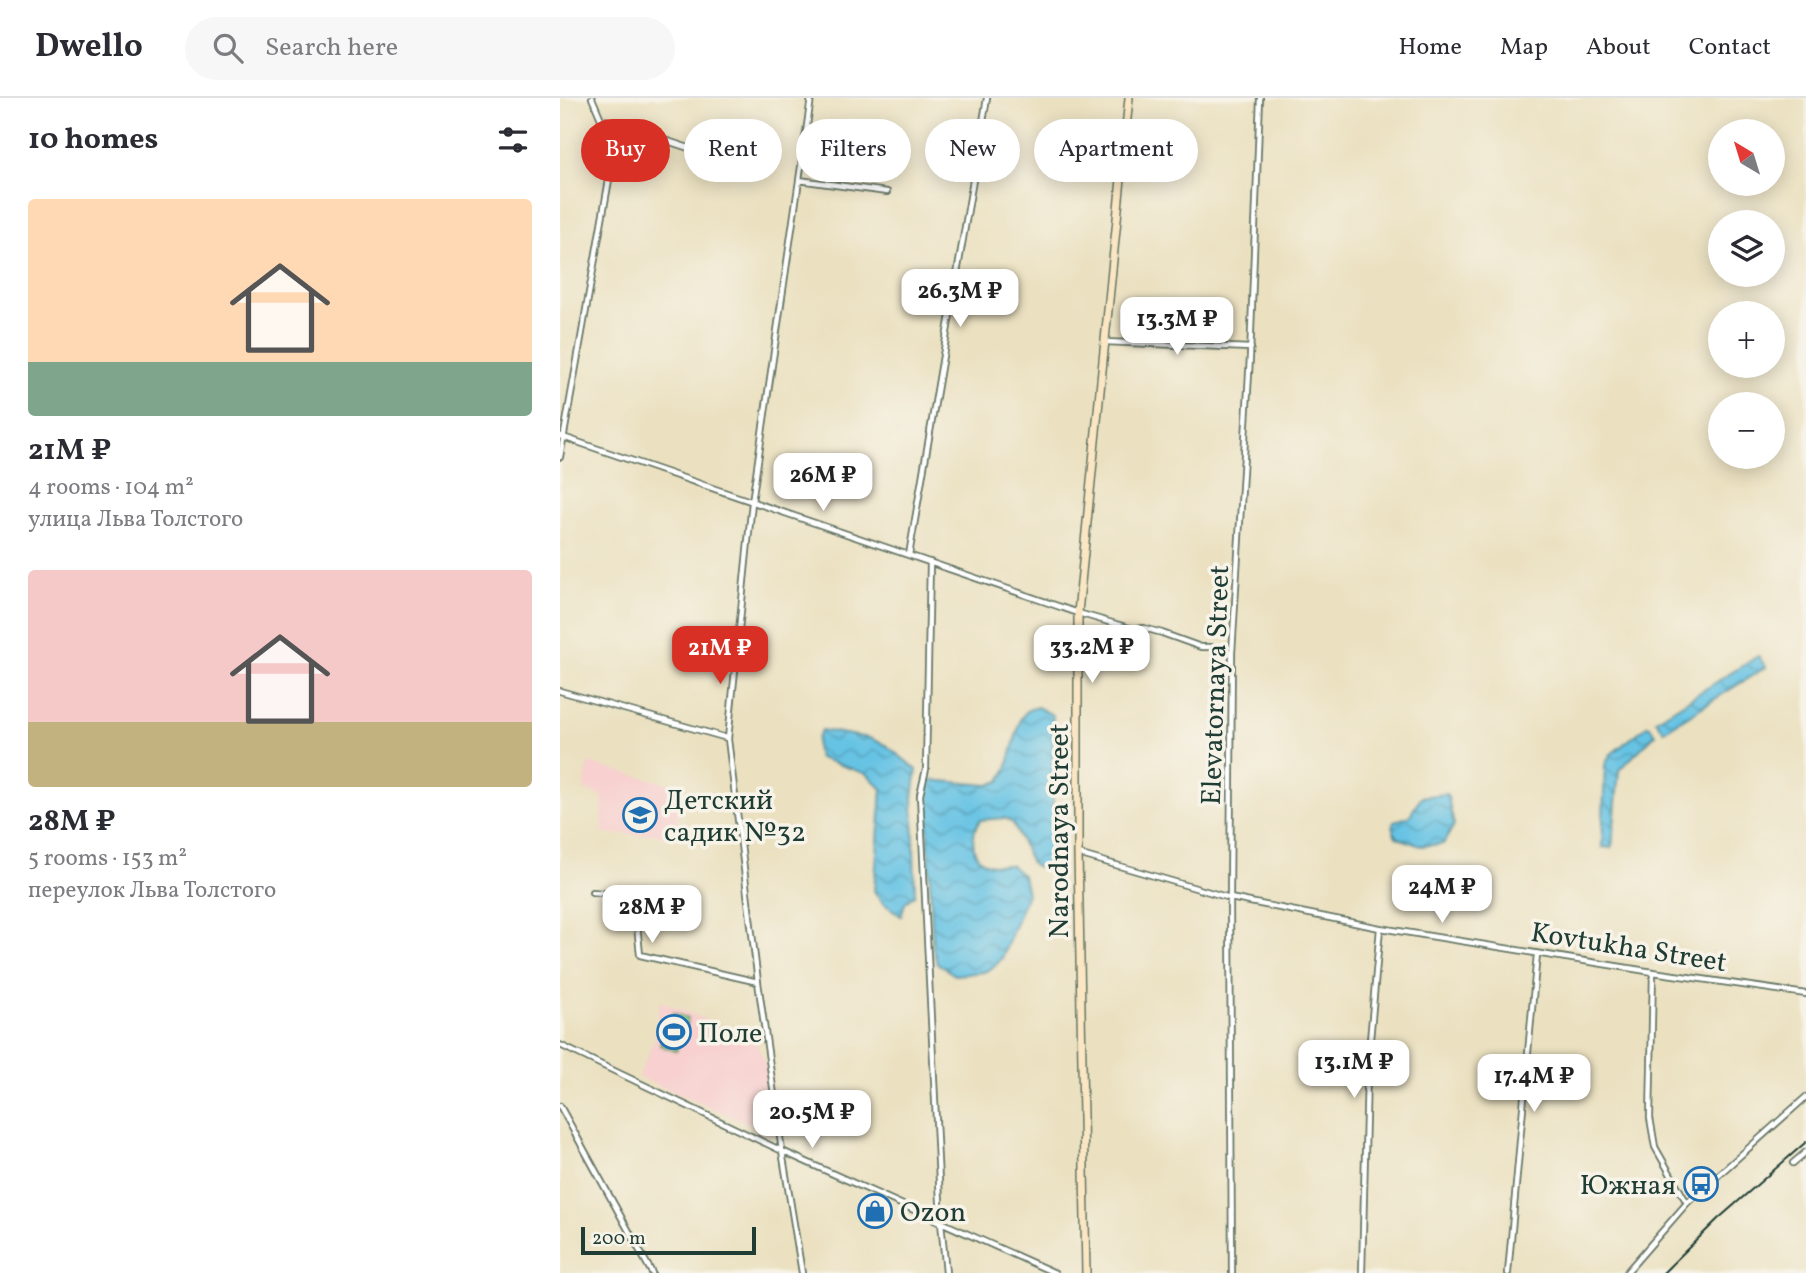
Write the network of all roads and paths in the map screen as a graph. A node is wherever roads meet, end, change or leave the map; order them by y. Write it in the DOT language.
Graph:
graph roads {
  1 [pos="592,98"];
  2 [pos="811,98"];
  3 [pos="987,98"];
  4 [pos="1129,98"];
  5 [pos="1260,98"];
  6 [pos="601,119"];
  7 [pos="808,119"];
  8 [pos="609,182"];
  9 [pos="799,182"];
  10 [pos="814,182"];
  11 [pos="887,192"];
  12 [pos="1105,342"];
  13 [pos="1251,348"];
  14 [pos="562,436"];
  15 [pos="560,457"];
  16 [pos="752,502"];
  17 [pos="909,555"];
  18 [pos="930,562"];
  19 [pos="1078,613"];
  20 [pos="1232,653"];
  21 [pos="560,691"];
  22 [pos="728,738"];
  23 [pos="1078,854"];
  24 [pos="592,892"];
  25 [pos="1230,898"];
  26 [pos="1380,928"];
  27 [pos="1537,954"];
  28 [pos="1653,972"];
  29 [pos="758,982"];
  30 [pos="1806,994"];
  31 [pos="560,1045"];
  32 [pos="1806,1097"];
  33 [pos="560,1106"];
  34 [pos="782,1151"];
  35 [pos="1806,1152"];
  36 [pos="1793,1163"];
  37 [pos="1687,1203"];
  38 [pos="941,1222"];
  39 [pos="652,1273"];
  40 [pos="802,1273"];
  41 [pos="946,1273"];
  42 [pos="1055,1273"];
  43 [pos="1086,1273"];
  44 [pos="1232,1273"];
  45 [pos="1362,1273"];
  46 [pos="1508,1273"];
  47 [pos="1626,1273"];
  1 -- 6 [label="street"];
  2 -- 7 [label="street"];
  3 -- 17 [label="street"];
  4 -- 12 [label="main road, Narodnaya Street"];
  5 -- 13 [label="street, Elevatornaya Street"];
  8 -- 14 [label="street"];
  9 -- 16 [label="street"];
  10 -- 11 [label="street"];
  12 -- 13 [label="street"];
  12 -- 19 [label="main road, Narodnaya Street"];
  13 -- 20 [label="street, Elevatornaya Street"];
  14 -- 15 [label="street"];
  14 -- 16 [label="street"];
  16 -- 17 [label="street"];
  16 -- 22 [label="street"];
  17 -- 18 [label="street"];
  18 -- 19 [label="street"];
  18 -- 38 [label="street"];
  19 -- 20 [label="street"];
  19 -- 23 [label="main road, Narodnaya Street"];
  20 -- 25 [label="street, Elevatornaya Street"];
  21 -- 22 [label="street"];
  22 -- 29 [label="street"];
  23 -- 25 [label="street, Kovtukha Street"];
  23 -- 43 [label="main road, Narodnaya Street"];
  24 -- 29 [label="street"];
  25 -- 26 [label="street, Kovtukha Street"];
  25 -- 44 [label="street, Elevatornaya Street"];
  26 -- 27 [label="street, Kovtukha Street"];
  26 -- 45 [label="street"];
  27 -- 28 [label="street, Kovtukha Street"];
  27 -- 46 [label="street"];
  28 -- 30 [label="street, Kovtukha Street"];
  28 -- 37 [label="street"];
  29 -- 34 [label="street"];
  31 -- 34 [label="street"];
  32 -- 37 [label="street"];
  33 -- 39 [label="street"];
  34 -- 38 [label="street"];
  34 -- 40 [label="street"];
  35 -- 36 [label="street"];
  37 -- 47 [label="street"];
  38 -- 41 [label="street"];
  38 -- 42 [label="street"];
}
